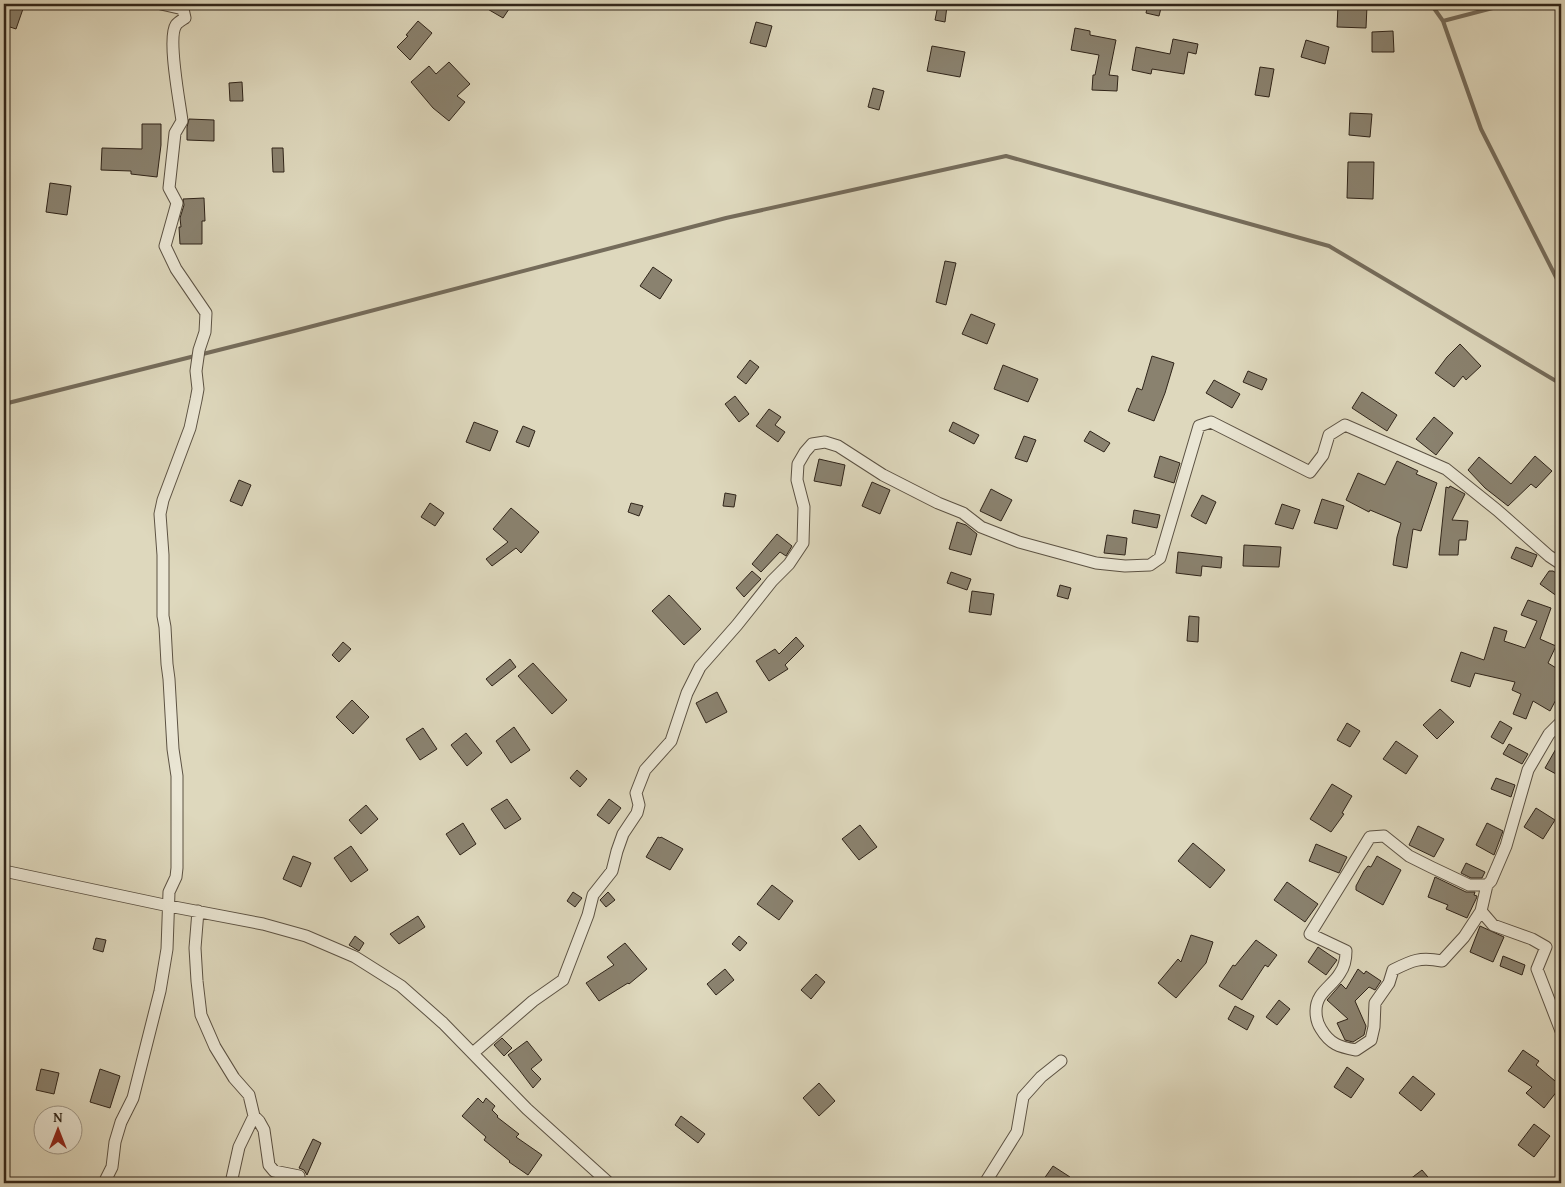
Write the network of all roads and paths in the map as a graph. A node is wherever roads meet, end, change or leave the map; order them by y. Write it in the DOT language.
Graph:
graph roads {
  1 [pos="161,4"];
  2 [pos="186,6"];
  3 [pos="1561,564"];
  4 [pos="1561,722"];
  5 [pos="4,871"];
  6 [pos="1487,886"];
  7 [pos="169,906"];
  8 [pos="1481,910"];
  9 [pos="198,911"];
  10 [pos="1561,1031"];
  11 [pos="473,1054"];
  12 [pos="1062,1062"];
  13 [pos="254,1116"];
  14 [pos="299,1176"];
  15 [pos="104,1183"];
  16 [pos="231,1183"];
  17 [pos="609,1183"];
  18 [pos="985,1183"];
  1 -- 2 [label="street"];
  2 -- 7 [label="street"];
  3 -- 11 [label="street"];
  4 -- 6 [label="street"];
  5 -- 7 [label="street"];
  6 -- 8 [label="street"];
  6 -- 8 [label="street"];
  7 -- 9 [label="street"];
  7 -- 15 [label="street"];
  8 -- 10 [label="street"];
  9 -- 11 [label="street"];
  9 -- 13 [label="street"];
  11 -- 17 [label="street"];
  12 -- 18 [label="street"];
  13 -- 14 [label="street"];
  13 -- 16 [label="street"];
}
